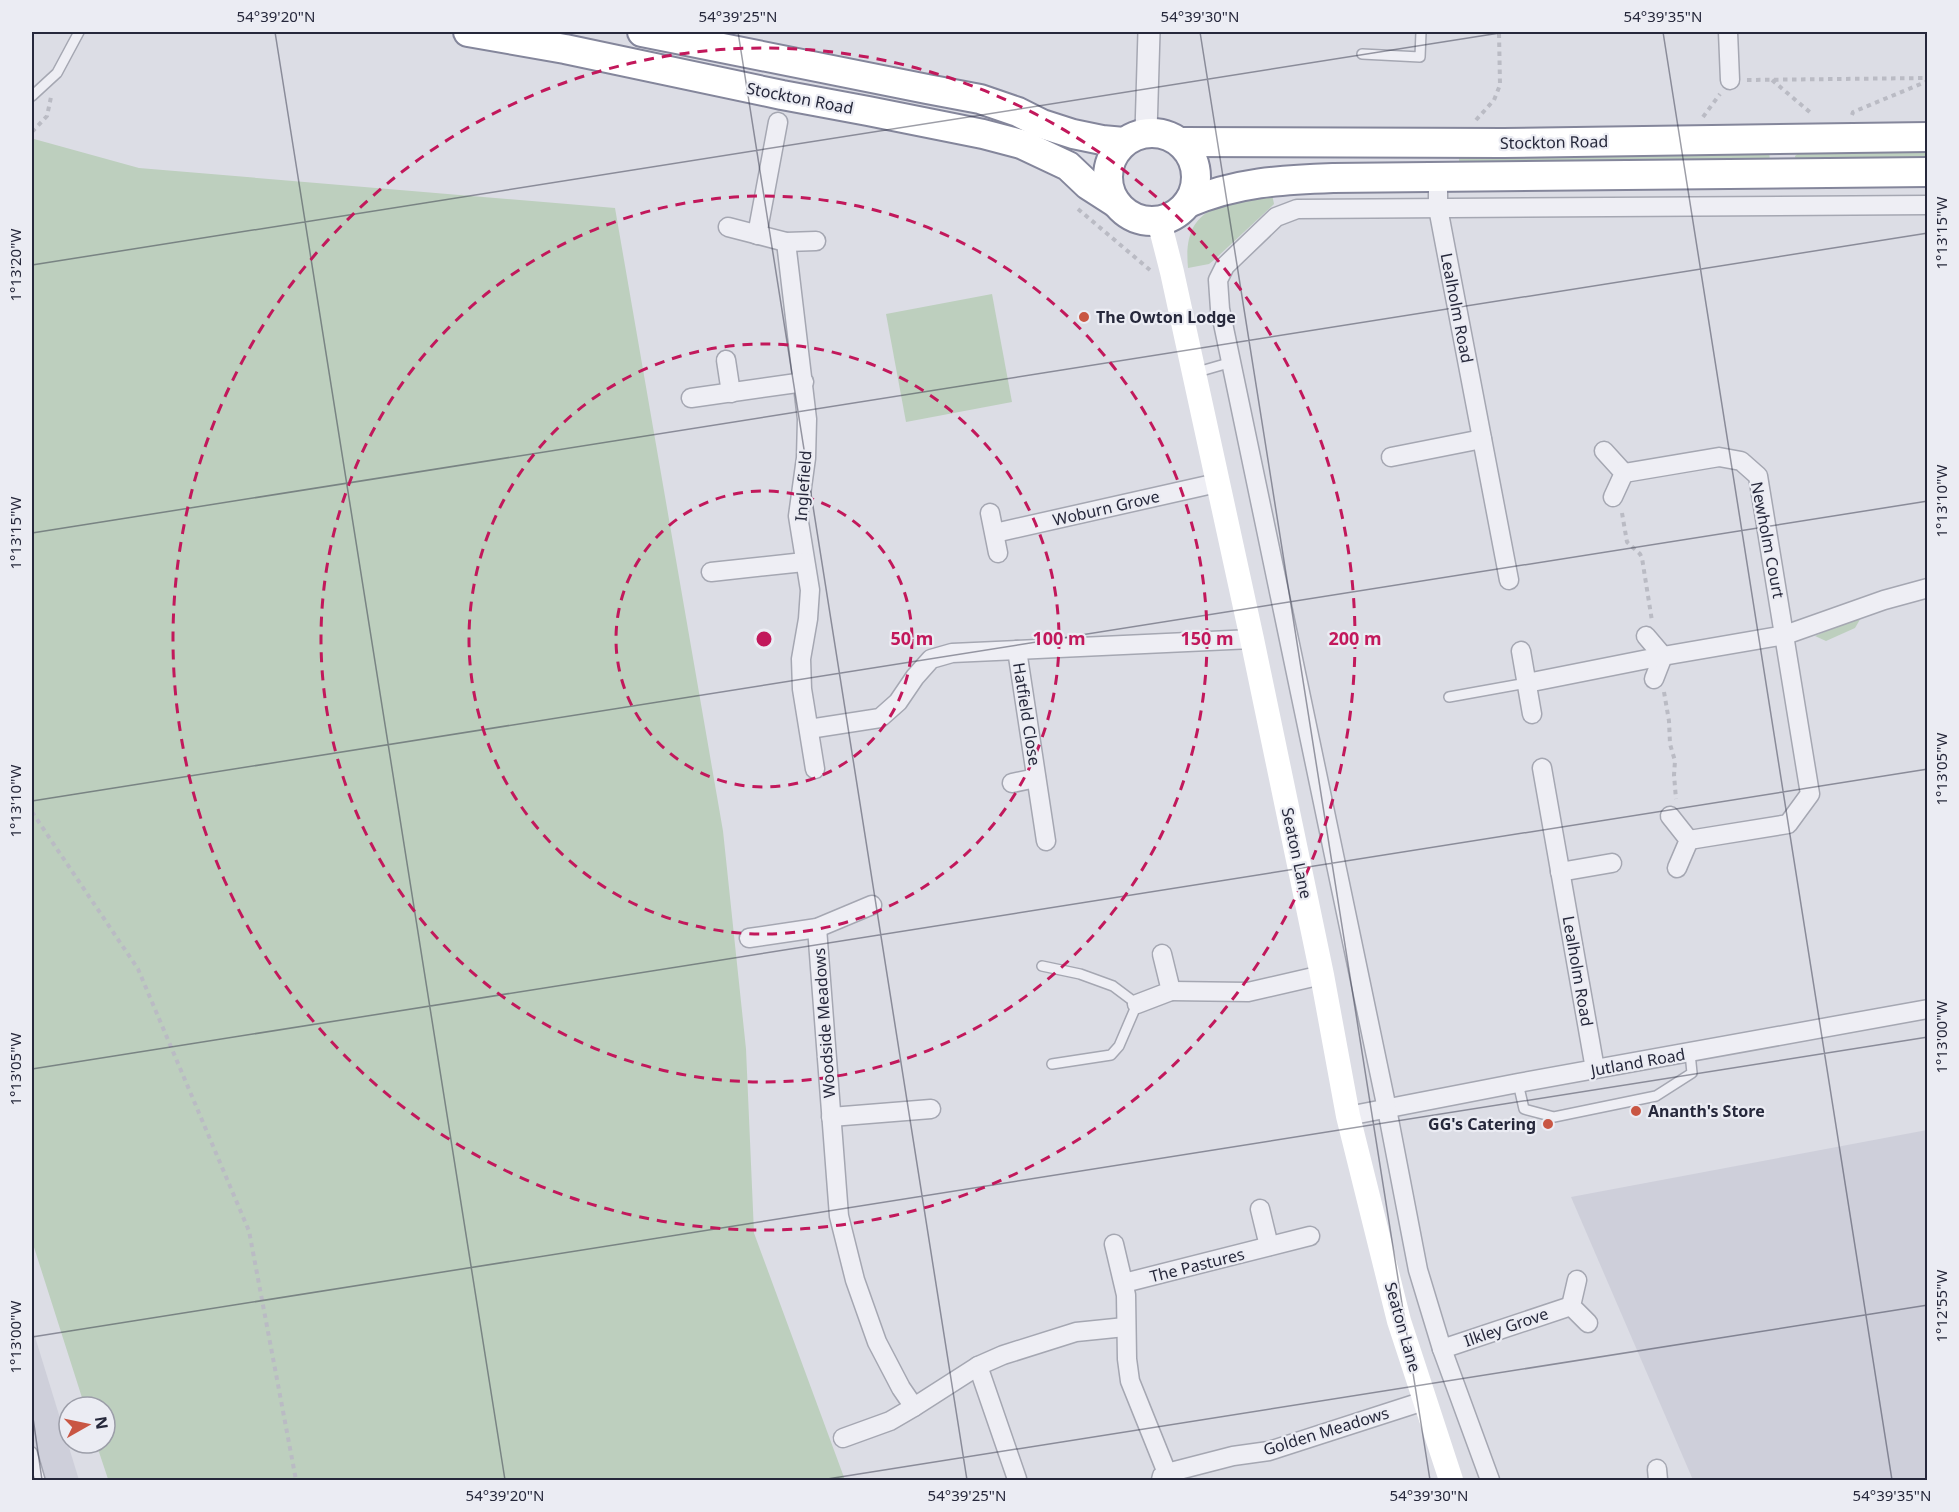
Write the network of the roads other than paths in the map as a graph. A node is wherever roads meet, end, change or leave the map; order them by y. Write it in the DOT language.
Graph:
graph roads {
  1 [pos="79,32"];
  2 [pos="468,32"];
  3 [pos="1149,32"];
  4 [pos="1421,32"];
  5 [pos="1728,32"];
  6 [pos="653,33"];
  7 [pos="1362,54"];
  8 [pos="1730,80"];
  9 [pos="34,91"];
  10 [pos="778,122"];
  11 [pos="1135,137"];
  12 [pos="1928,137"];
  13 [pos="1180,142"];
  14 [pos="1928,172"];
  15 [pos="1438,177"];
  16 [pos="1116,203"];
  17 [pos="1188,203"];
  18 [pos="1928,205"];
  19 [pos="1438,208"];
  20 [pos="1159,221"];
  21 [pos="728,226"];
  22 [pos="757,235"];
  23 [pos="816,241"];
  24 [pos="786,242"];
  25 [pos="726,360"];
  26 [pos="1232,362"];
  27 [pos="1193,373"];
  28 [pos="804,382"];
  29 [pos="731,393"];
  30 [pos="691,398"];
  31 [pos="1482,439"];
  32 [pos="1604,450"];
  33 [pos="1391,457"];
  34 [pos="1624,473"];
  35 [pos="1217,483"];
  36 [pos="1617,502"];
  37 [pos="990,513"];
  38 [pos="994,533"];
  39 [pos="998,554"];
  40 [pos="804,562"];
  41 [pos="711,572"];
  42 [pos="1509,580"];
  43 [pos="1928,588"];
  44 [pos="1649,631"];
  45 [pos="1785,635"];
  46 [pos="1252,639"];
  47 [pos="1017,650"];
  48 [pos="1521,651"];
  49 [pos="1663,656"];
  50 [pos="1527,683"];
  51 [pos="1659,684"];
  52 [pos="1449,697"];
  53 [pos="1532,714"];
  54 [pos="809,729"];
  55 [pos="1542,768"];
  56 [pos="814,769"];
  57 [pos="1036,778"];
  58 [pos="1011,783"];
  59 [pos="1674,810"];
  60 [pos="1689,840"];
  61 [pos="1046,841"];
  62 [pos="1612,863"];
  63 [pos="1677,868"];
  64 [pos="1560,872"];
  65 [pos="872,905"];
  66 [pos="817,928"];
  67 [pos="749,938"];
  68 [pos="1162,954"];
  69 [pos="1042,966"];
  70 [pos="1322,975"];
  71 [pos="1171,990"];
  72 [pos="1137,1004"];
  73 [pos="1928,1009"];
  74 [pos="1690,1053"];
  75 [pos="1052,1064"];
  76 [pos="1595,1069"];
  77 [pos="1518,1083"];
  78 [pos="931,1109"];
  79 [pos="1387,1109"];
  80 [pos="1348,1116"];
  81 [pos="831,1117"];
  82 [pos="1260,1209"];
  83 [pos="1310,1236"];
  84 [pos="1114,1244"];
  85 [pos="1269,1246"];
  86 [pos="1577,1280"];
  87 [pos="1124,1283"];
  88 [pos="1571,1306"];
  89 [pos="1588,1323"];
  90 [pos="1125,1327"];
  91 [pos="1442,1349"];
  92 [pos="978,1366"];
  93 [pos="1424,1401"];
  94 [pos="914,1407"];
  95 [pos="843,1438"];
  96 [pos="32,1452"];
  97 [pos="1164,1477"];
  98 [pos="1017,1479"];
  99 [pos="40,1480"];
  100 [pos="1451,1480"];
  101 [pos="1490,1480"];
  1 -- 9 [label="lane"];
  2 -- 16 [label="highway, Stockton Road"];
  3 -- 11 [label="street"];
  4 -- 7 [label="lane"];
  5 -- 8 [label="street"];
  6 -- 11 [label="highway, Stockton Road"];
  10 -- 22 [label="street"];
  11 -- 13 [label="highway"];
  11 -- 16 [label="highway"];
  12 -- 13 [label="highway, Stockton Road"];
  13 -- 17 [label="highway"];
  14 -- 15 [label="highway, Stockton Road"];
  15 -- 17 [label="highway, Stockton Road"];
  15 -- 19 [label="street, Lealholm Road"];
  16 -- 20 [label="highway"];
  17 -- 20 [label="highway"];
  18 -- 19 [label="street"];
  19 -- 26 [label="street, Seaton Lane"];
  19 -- 31 [label="street, Lealholm Road"];
  20 -- 27 [label="main road, Seaton Lane"];
  21 -- 22 [label="street"];
  22 -- 24 [label="street"];
  23 -- 24 [label="street"];
  24 -- 28 [label="street, Inglefield"];
  25 -- 29 [label="street"];
  26 -- 27 [label="lane"];
  26 -- 79 [label="street, Seaton Lane"];
  27 -- 35 [label="main road, Seaton Lane"];
  28 -- 29 [label="street"];
  28 -- 40 [label="street, Inglefield"];
  29 -- 30 [label="street"];
  31 -- 33 [label="street"];
  31 -- 42 [label="street, Lealholm Road"];
  32 -- 34 [label="street"];
  34 -- 36 [label="street"];
  34 -- 45 [label="street, Newholm Court"];
  35 -- 38 [label="street, Woburn Grove"];
  35 -- 46 [label="main road, Seaton Lane"];
  37 -- 38 [label="street"];
  38 -- 39 [label="street"];
  40 -- 41 [label="street"];
  40 -- 54 [label="street, Inglefield"];
  43 -- 45 [label="street"];
  44 -- 49 [label="street"];
  45 -- 49 [label="street"];
  45 -- 60 [label="street, Newholm Court"];
  46 -- 47 [label="street"];
  46 -- 70 [label="main road, Seaton Lane"];
  47 -- 54 [label="street"];
  47 -- 57 [label="street, Hatfield Close"];
  48 -- 50 [label="street"];
  49 -- 50 [label="street"];
  49 -- 51 [label="street"];
  50 -- 52 [label="lane"];
  50 -- 53 [label="street"];
  54 -- 56 [label="street, Inglefield"];
  55 -- 64 [label="street, Lealholm Road"];
  57 -- 58 [label="street, Hatfield Close"];
  57 -- 61 [label="street, Hatfield Close"];
  59 -- 60 [label="street"];
  60 -- 63 [label="street"];
  62 -- 64 [label="street"];
  64 -- 76 [label="street, Lealholm Road"];
  65 -- 66 [label="street, Woodside Meadows"];
  66 -- 67 [label="street, Woodside Meadows"];
  66 -- 81 [label="street, Woodside Meadows"];
  68 -- 71 [label="street"];
  69 -- 72 [label="lane"];
  70 -- 71 [label="street"];
  70 -- 80 [label="main road, Seaton Lane"];
  71 -- 72 [label="street"];
  72 -- 75 [label="lane"];
  73 -- 74 [label="street, Jutland Road"];
  74 -- 76 [label="street, Jutland Road"];
  74 -- 77 [label="lane"];
  76 -- 77 [label="street, Jutland Road"];
  77 -- 79 [label="street, Jutland Road"];
  78 -- 81 [label="street, Woodside Meadows"];
  79 -- 80 [label="street, Jutland Road"];
  79 -- 91 [label="street, Seaton Lane"];
  80 -- 93 [label="main road, Seaton Lane"];
  81 -- 94 [label="street, Woodside Meadows"];
  82 -- 85 [label="street"];
  83 -- 85 [label="street, The Pastures"];
  84 -- 87 [label="street"];
  85 -- 87 [label="street, The Pastures"];
  86 -- 88 [label="street, Ilkley Grove"];
  87 -- 90 [label="street"];
  88 -- 89 [label="street, Ilkley Grove"];
  88 -- 91 [label="street, Ilkley Grove"];
  90 -- 92 [label="street"];
  90 -- 97 [label="street"];
  91 -- 101 [label="street, Seaton Lane"];
  92 -- 94 [label="street"];
  92 -- 98 [label="street"];
  93 -- 97 [label="street, Golden Meadows"];
  93 -- 100 [label="main road, Seaton Lane"];
  94 -- 95 [label="street"];
  96 -- 99 [label="lane"];
}
